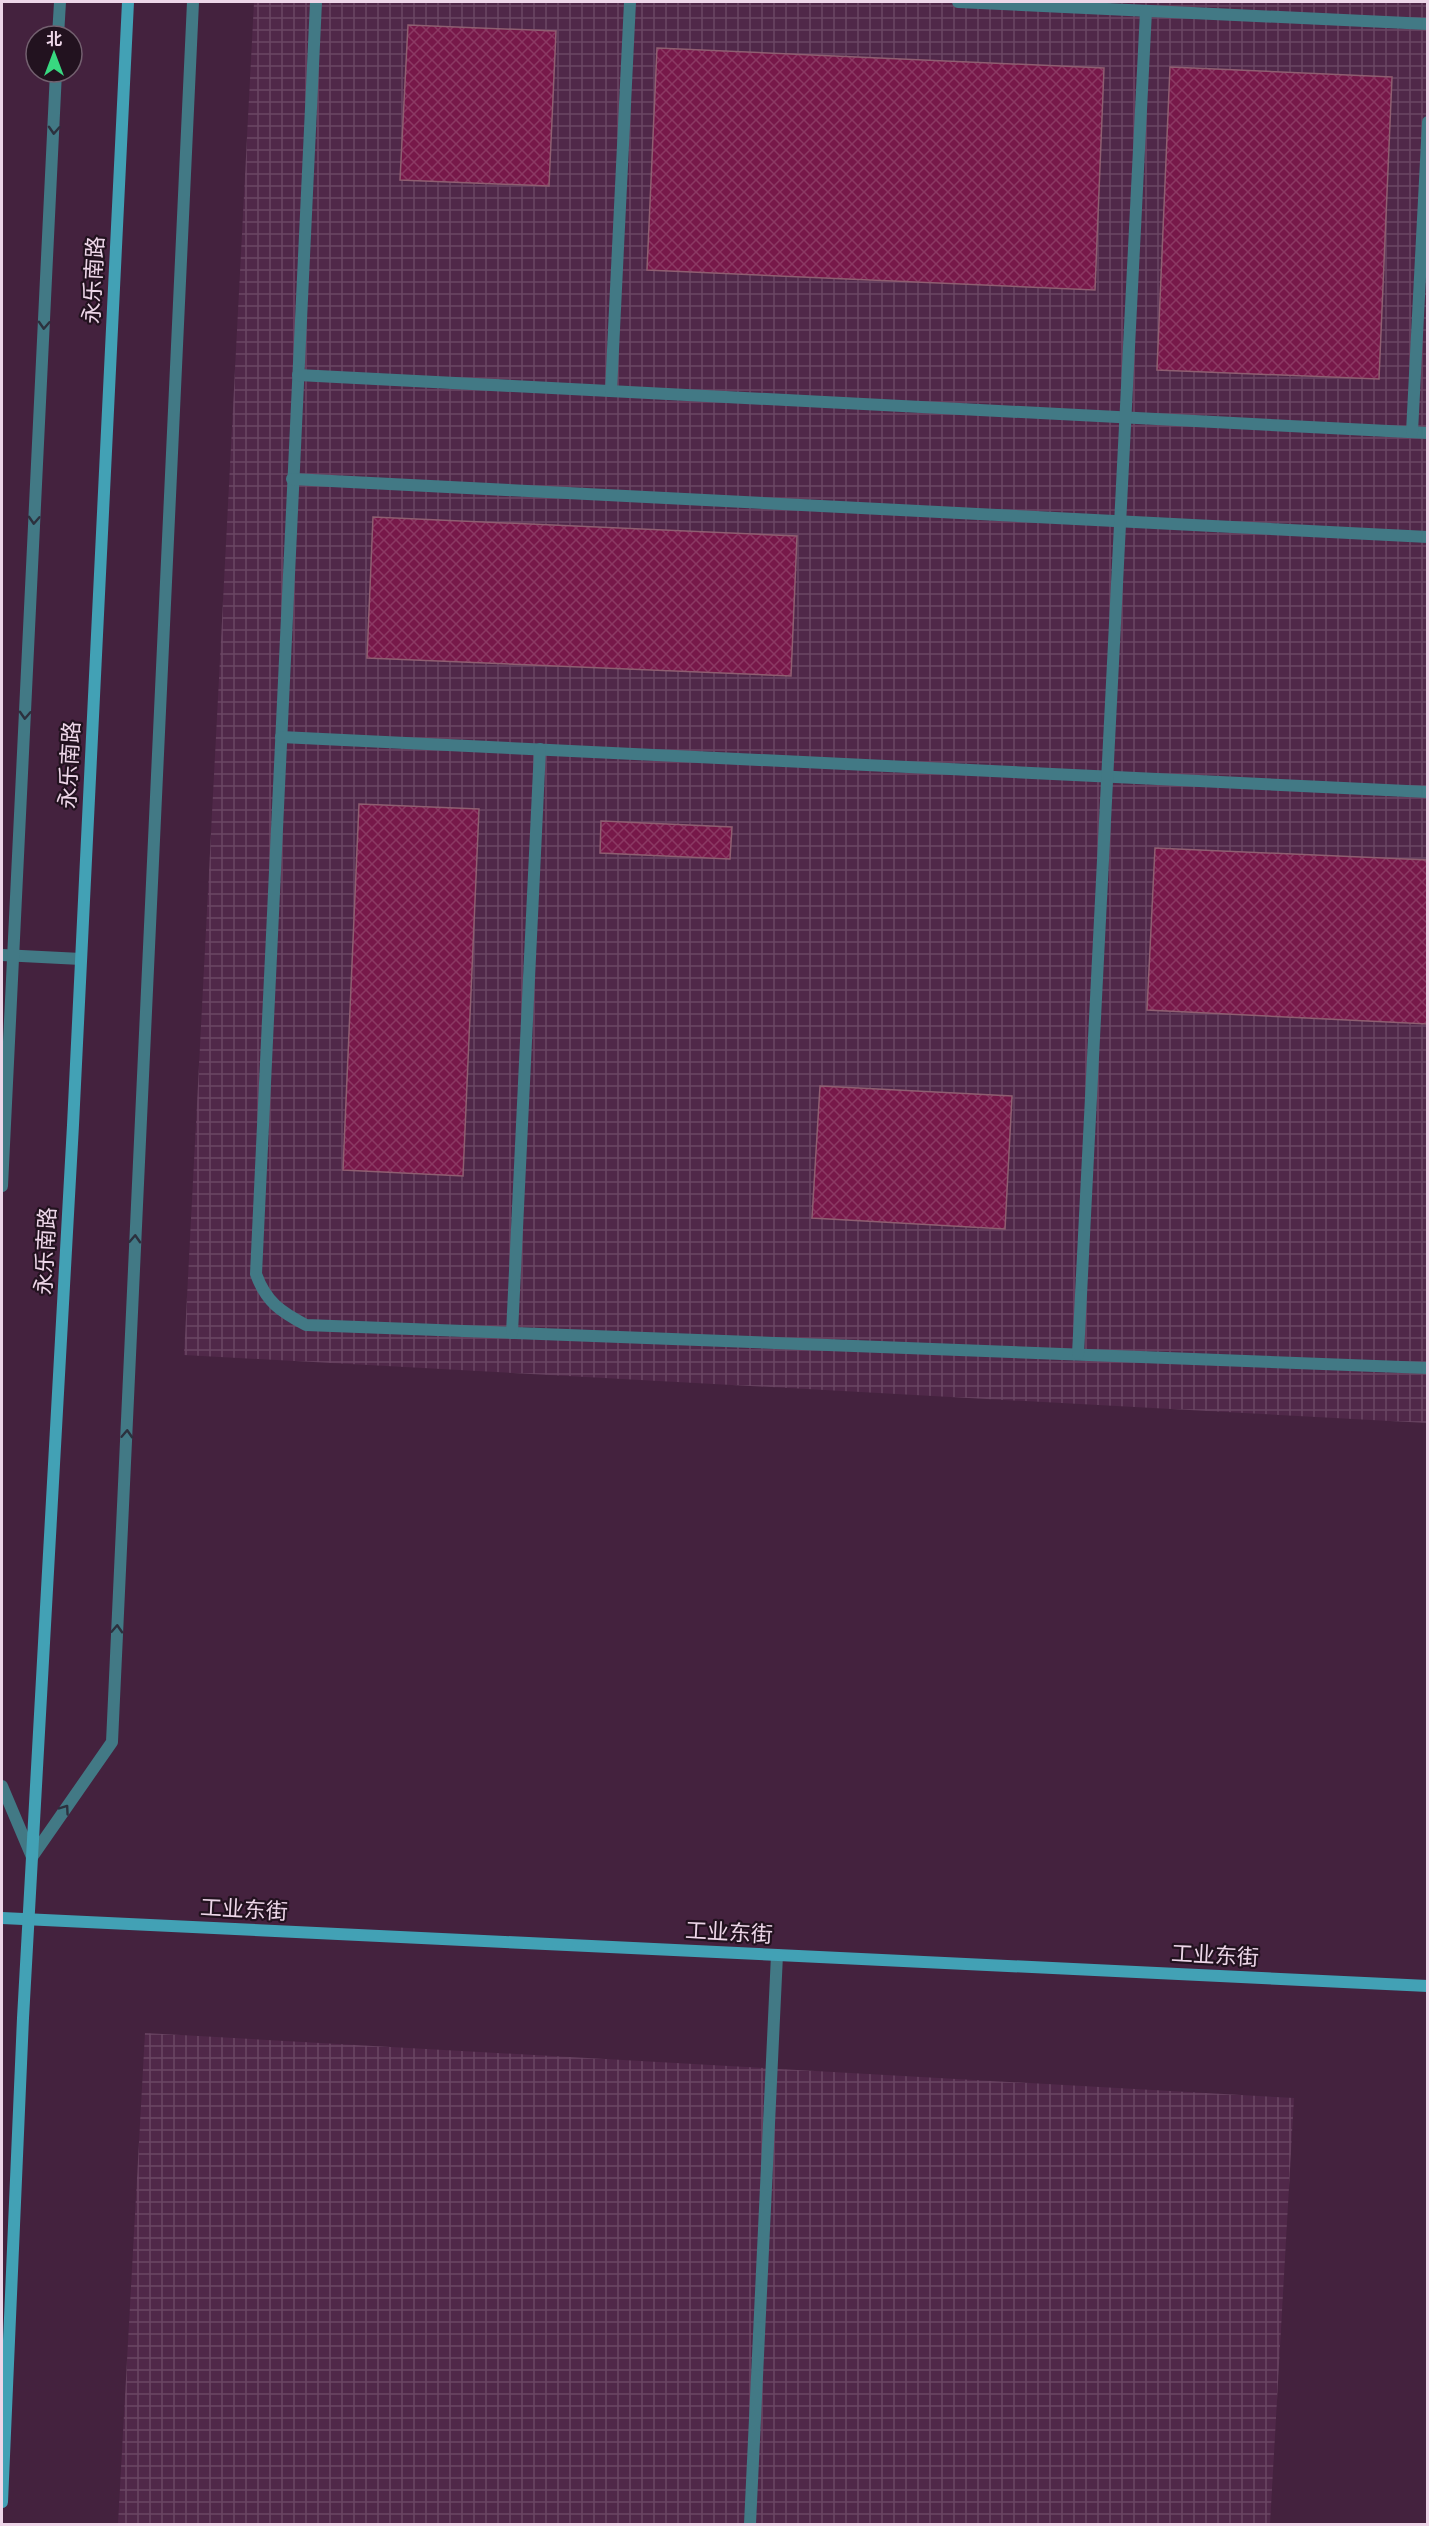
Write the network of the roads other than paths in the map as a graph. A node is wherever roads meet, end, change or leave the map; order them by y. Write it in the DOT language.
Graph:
graph roads {
  1 [pos="60,2"];
  2 [pos="128,2"];
  3 [pos="193,2"];
  4 [pos="316,2"];
  5 [pos="630,2"];
  6 [pos="958,2"];
  7 [pos="973,2"];
  8 [pos="1146,11"];
  9 [pos="59,24"];
  10 [pos="1428,24"];
  11 [pos="55,84"];
  12 [pos="1428,122"];
  13 [pos="298,375"];
  14 [pos="611,391"];
  15 [pos="1126,417"];
  16 [pos="1412,432"];
  17 [pos="1428,433"];
  18 [pos="292,479"];
  19 [pos="1120,521"];
  20 [pos="1428,537"];
  21 [pos="280,737"];
  22 [pos="540,749"];
  23 [pos="1107,777"];
  24 [pos="1428,792"];
  25 [pos="7,955"];
  26 [pos="81,959"];
  27 [pos="2,1186"];
  28 [pos="512,1333"];
  29 [pos="1078,1354"];
  30 [pos="1428,1368"];
  31 [pos="2,1786"];
  32 [pos="32,1857"];
  33 [pos="2,1918"];
  34 [pos="29,1920"];
  35 [pos="777,1955"];
  36 [pos="1428,1986"];
  37 [pos="6,2320"];
  38 [pos="2,2502"];
  39 [pos="750,2524"];
  1 -- 9 [label="street"];
  2 -- 26 [label="main road, 永乐南路"];
  32 -- 3 [label="street, one-way"];
  4 -- 13 [label="street"];
  5 -- 14 [label="street"];
  6 -- 7 [label="street"];
  7 -- 8 [label="street"];
  8 -- 10 [label="street"];
  8 -- 15 [label="street"];
  11 -- 25 [label="street, one-way"];
  12 -- 16 [label="street"];
  13 -- 14 [label="street"];
  13 -- 18 [label="street"];
  14 -- 15 [label="street"];
  15 -- 16 [label="street"];
  15 -- 19 [label="street"];
  16 -- 17 [label="street"];
  18 -- 19 [label="street"];
  18 -- 21 [label="street"];
  19 -- 20 [label="street"];
  19 -- 23 [label="street"];
  21 -- 22 [label="street"];
  21 -- 28 [label="street"];
  22 -- 23 [label="street"];
  22 -- 28 [label="street"];
  23 -- 24 [label="street"];
  23 -- 29 [label="street"];
  25 -- 26 [label="street"];
  25 -- 27 [label="street"];
  26 -- 32 [label="main road, 永乐南路"];
  28 -- 29 [label="street"];
  29 -- 30 [label="street"];
  31 -- 32 [label="street"];
  32 -- 34 [label="main road, 永乐南路"];
  33 -- 34 [label="main road, 工业东街"];
  34 -- 35 [label="main road, 工业东街"];
  34 -- 37 [label="main road, 永乐南路"];
  35 -- 36 [label="main road, 工业东街"];
  35 -- 39 [label="street"];
  37 -- 38 [label="main road, 永乐南路"];
}
